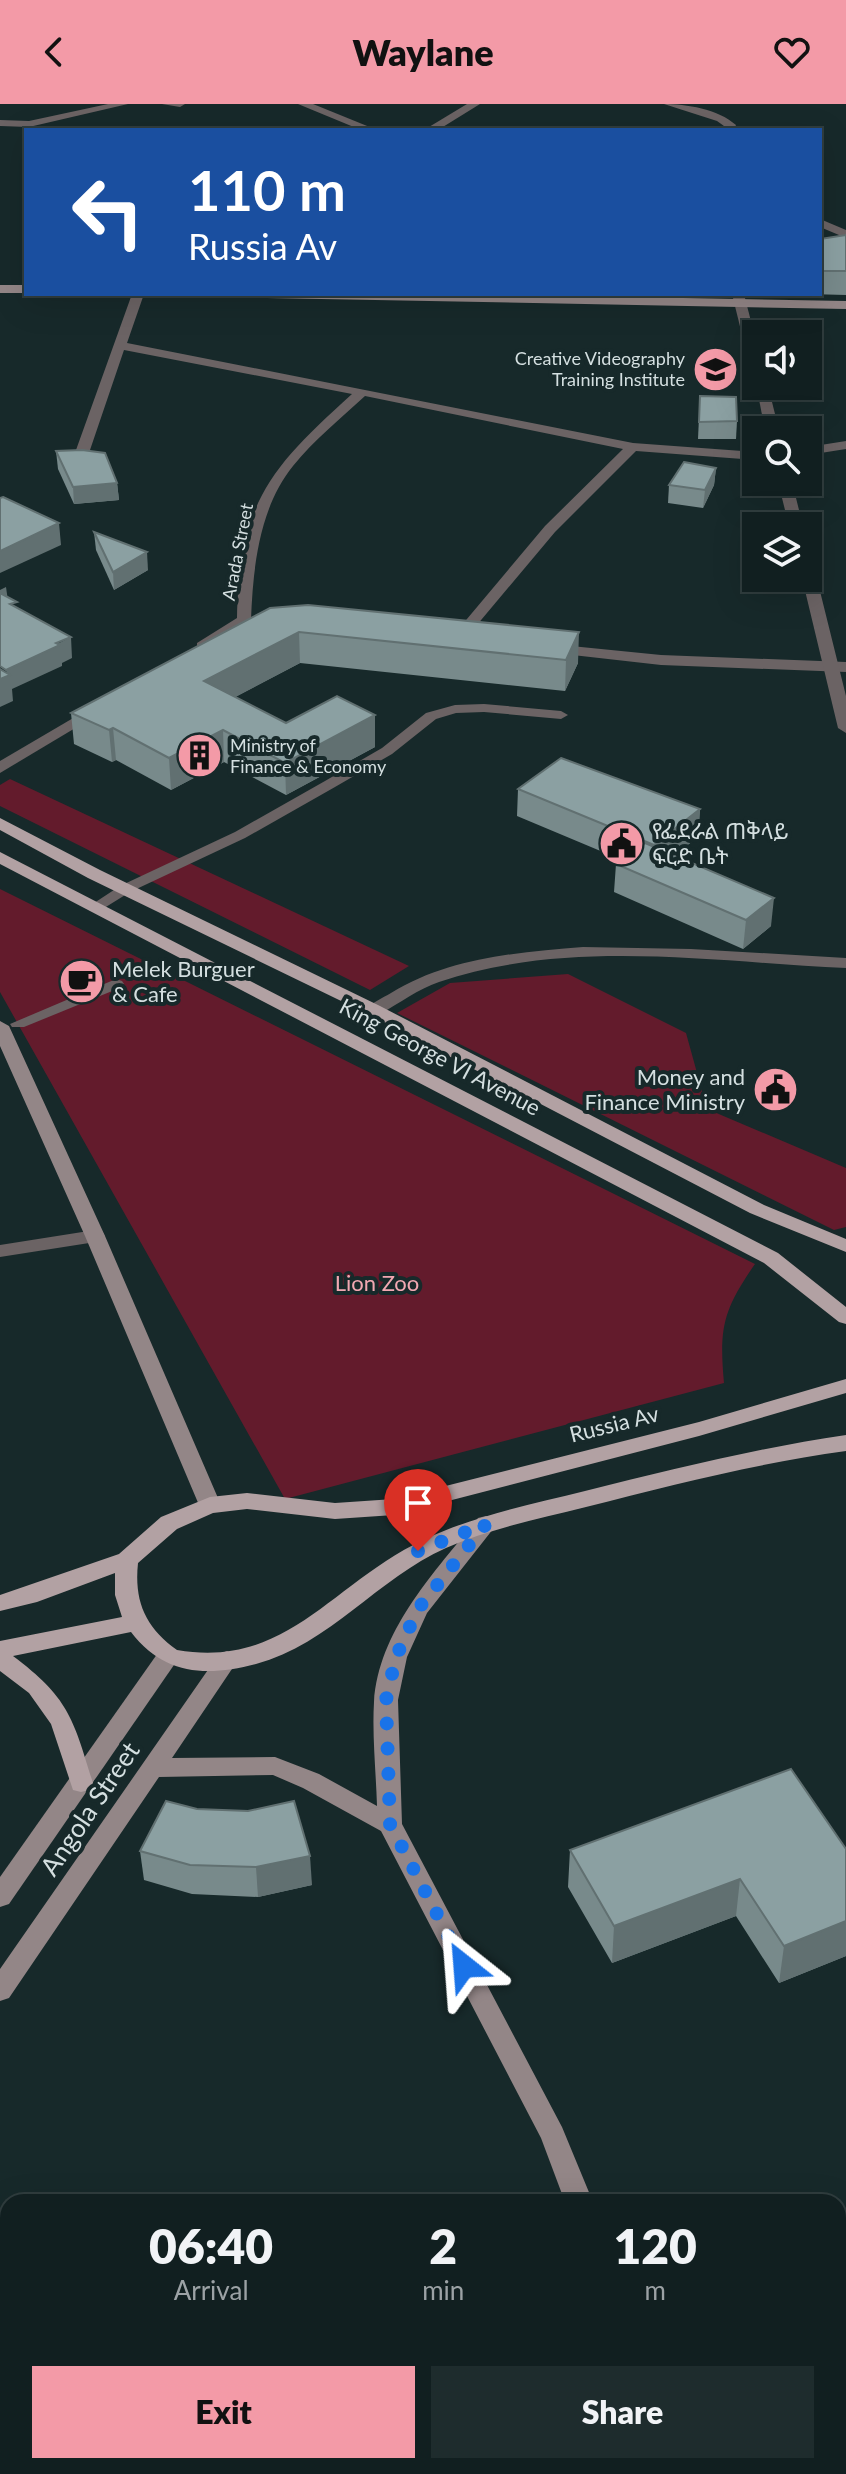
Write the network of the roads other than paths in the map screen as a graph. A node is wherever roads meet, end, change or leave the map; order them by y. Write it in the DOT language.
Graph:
graph roads {
  1 [pos="123,104"];
  2 [pos="167,104"];
  3 [pos="180,104"];
  4 [pos="303,104"];
  5 [pos="475,104"];
  6 [pos="669,104"];
  7 [pos="0,123"];
  8 [pos="29,124"];
  9 [pos="44,128"];
  10 [pos="363,128"];
  11 [pos="433,128"];
  12 [pos="729,128"];
  13 [pos="822,224"];
  14 [pos="846,234"];
  15 [pos="0,289"];
  16 [pos="24,289"];
  17 [pos="137,296"];
  18 [pos="503,296"];
  19 [pos="739,298"];
  20 [pos="846,305"];
  21 [pos="744,320"];
  22 [pos="121,346"];
  23 [pos="362,392"];
  24 [pos="846,445"];
  25 [pos="633,447"];
  26 [pos="822,449"];
  27 [pos="83,450"];
  28 [pos="742,455"];
  29 [pos="815,592"];
  30 [pos="456,640"];
  31 [pos="535,648"];
  32 [pos="190,653"];
  33 [pos="839,667"];
  34 [pos="108,703"];
  35 [pos="561,715"];
  36 [pos="846,728"];
  37 [pos="0,768"];
  38 [pos="0,823"];
  39 [pos="0,857"];
  40 [pos="125,889"];
  41 [pos="96,907"];
  42 [pos="846,963"];
  43 [pos="284,967"];
  44 [pos="116,984"];
  45 [pos="260,990"];
  46 [pos="374,1010"];
  47 [pos="9,1025"];
  48 [pos="95,1236"];
  49 [pos="846,1246"];
  50 [pos="0,1251"];
  51 [pos="846,1317"];
  52 [pos="846,1386"];
  53 [pos="846,1443"];
  54 [pos="210,1505"];
  55 [pos="486,1524"];
  56 [pos="127,1560"];
  57 [pos="0,1603"];
  58 [pos="134,1623"];
  59 [pos="0,1650"];
  60 [pos="168,1656"];
  61 [pos="0,1659"];
  62 [pos="227,1660"];
  63 [pos="152,1768"];
  64 [pos="81,1783"];
  65 [pos="390,1824"];
  66 [pos="0,1897"];
  67 [pos="0,1990"];
  68 [pos="576,2194"];
  1 -- 8 [label="street"];
  2 -- 3 [label="street"];
  4 -- 10 [label="street"];
  5 -- 11 [label="street"];
  6 -- 12 [label="street"];
  7 -- 8 [label="street"];
  8 -- 9 [label="street"];
  13 -- 14 [label="street"];
  15 -- 16 [label="main road"];
  17 -- 22 [label="street"];
  18 -- 19 [label="main road"];
  19 -- 20 [label="main road"];
  19 -- 21 [label="street"];
  22 -- 23 [label="street"];
  22 -- 27 [label="street"];
  23 -- 25 [label="street"];
  23 -- 32 [label="street, Arada Street"];
  24 -- 26 [label="street"];
  25 -- 28 [label="street"];
  25 -- 30 [label="street"];
  29 -- 33 [label="street"];
  31 -- 33 [label="street"];
  33 -- 36 [label="street"];
  34 -- 37 [label="street"];
  35 -- 40 [label="lane"];
  38 -- 40 [label="main road, King George VI Avenue"];
  39 -- 41 [label="main road, King George VI Avenue"];
  40 -- 41 [label="lane"];
  40 -- 43 [label="main road, King George VI Avenue"];
  41 -- 45 [label="main road, King George VI Avenue"];
  42 -- 46 [label="street"];
  43 -- 45 [label="main road"];
  43 -- 46 [label="main road, King George VI Avenue"];
  44 -- 47 [label="lane"];
  45 -- 51 [label="main road, King George VI Avenue"];
  46 -- 49 [label="main road, King George VI Avenue"];
  47 -- 48 [label="main road"];
  48 -- 50 [label="street"];
  48 -- 54 [label="main road"];
  52 -- 54 [label="main road, Russia Av"];
  53 -- 55 [label="main road"];
  54 -- 56 [label="main road, Russia Av"];
  55 -- 62 [label="main road"];
  55 -- 65 [label="main road"];
  56 -- 57 [label="main road"];
  56 -- 58 [label="main road"];
  58 -- 59 [label="main road"];
  58 -- 60 [label="main road"];
  60 -- 62 [label="main road"];
  60 -- 64 [label="main road"];
  61 -- 64 [label="main road"];
  62 -- 63 [label="main road, Angola Street"];
  63 -- 65 [label="main road"];
  63 -- 67 [label="main road, Angola Street"];
  64 -- 66 [label="main road"];
  65 -- 68 [label="main road"];
}
